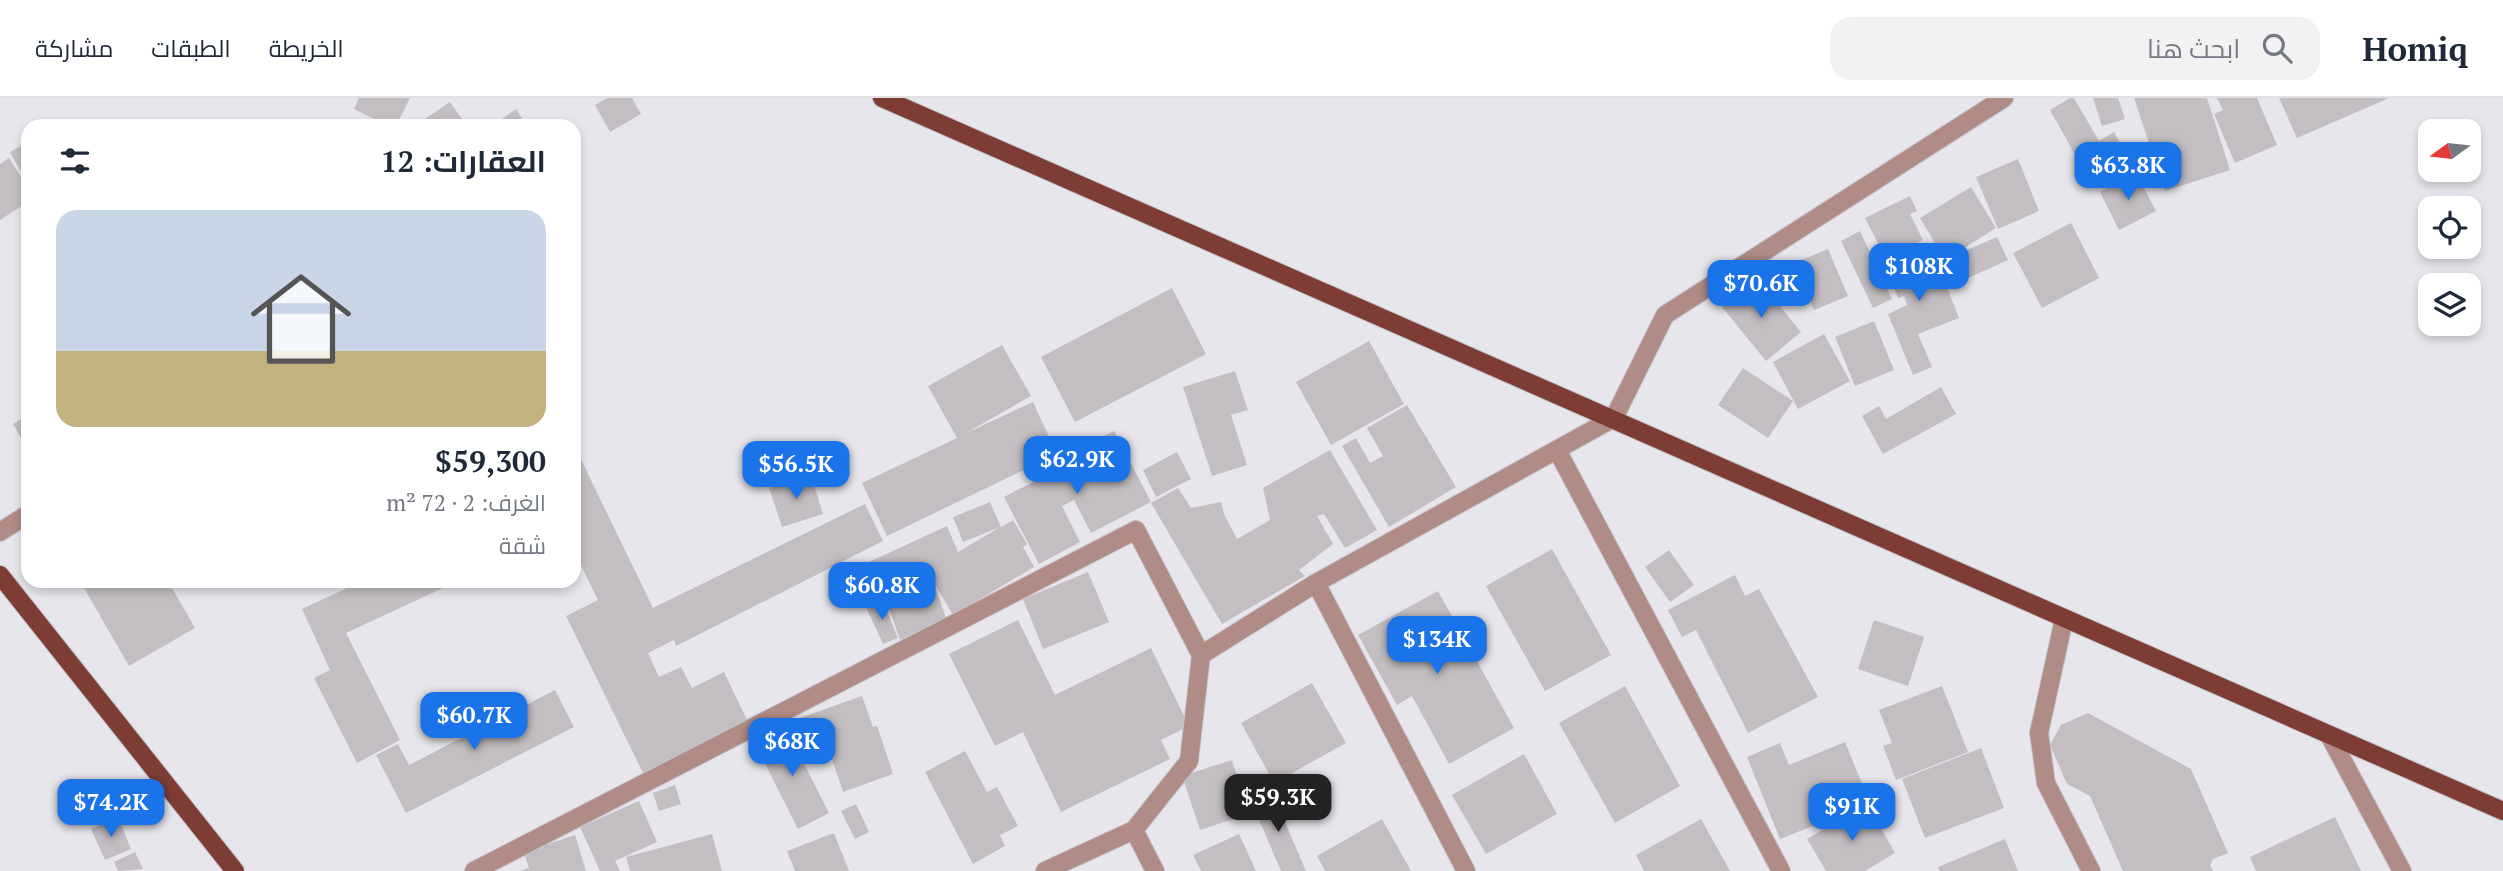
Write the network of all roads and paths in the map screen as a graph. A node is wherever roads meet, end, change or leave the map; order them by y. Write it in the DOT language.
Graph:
graph roads {
  1 [pos="882,98"];
  2 [pos="2004,98"];
  3 [pos="1614,418"];
  4 [pos="1557,450"];
  5 [pos="21,518"];
  6 [pos="0,532"];
  7 [pos="0,575"];
  8 [pos="1316,583"];
  9 [pos="2064,619"];
  10 [pos="1201,655"];
  11 [pos="2329,735"];
  12 [pos="2503,811"];
  13 [pos="1134,830"];
  14 [pos="235,871"];
  15 [pos="474,871"];
  16 [pos="1045,871"];
  17 [pos="1155,871"];
  18 [pos="1466,871"];
  19 [pos="1781,871"];
  20 [pos="2091,871"];
  21 [pos="2402,871"];
  1 -- 3 [label="main road"];
  2 -- 3 [label="street"];
  3 -- 4 [label="street"];
  3 -- 9 [label="main road"];
  4 -- 8 [label="street"];
  4 -- 19 [label="street"];
  5 -- 6 [label="street"];
  7 -- 14 [label="main road"];
  8 -- 10 [label="street"];
  8 -- 18 [label="street"];
  9 -- 11 [label="main road"];
  9 -- 20 [label="street"];
  10 -- 13 [label="street"];
  10 -- 15 [label="street"];
  11 -- 12 [label="main road"];
  11 -- 21 [label="street"];
  13 -- 16 [label="street"];
  13 -- 17 [label="street"];
}
